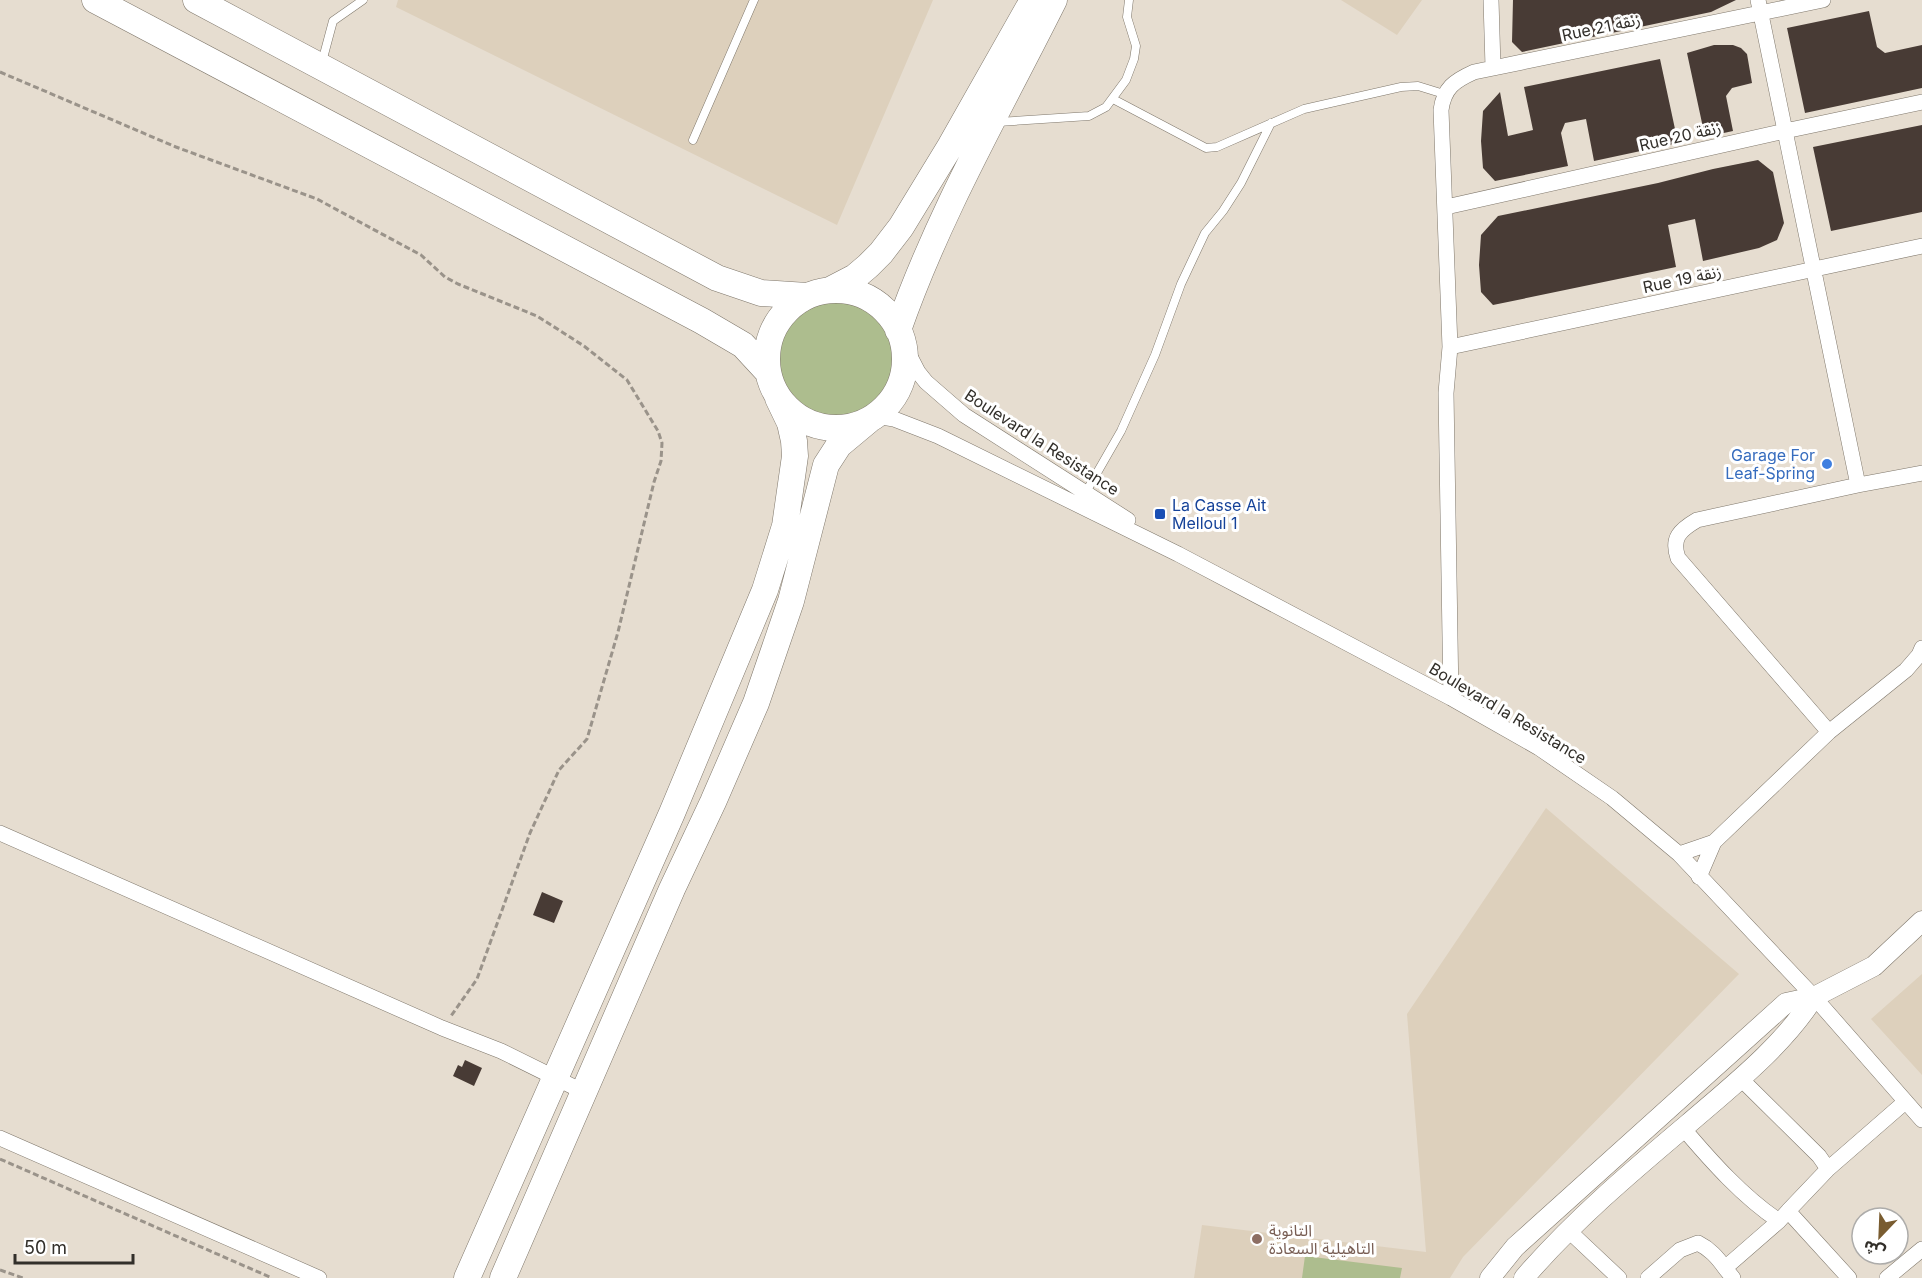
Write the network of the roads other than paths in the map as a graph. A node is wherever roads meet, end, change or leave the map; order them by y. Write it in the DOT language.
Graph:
graph roads {
  1 [pos="95,0"];
  2 [pos="196,0"];
  3 [pos="363,0"];
  4 [pos="754,0"];
  5 [pos="1033,0"];
  6 [pos="1054,0"];
  7 [pos="1129,0"];
  8 [pos="1491,0"];
  9 [pos="1823,0"];
  10 [pos="1759,6"];
  11 [pos="320,66"];
  12 [pos="1493,67"];
  13 [pos="1444,94"];
  14 [pos="1113,99"];
  15 [pos="1922,102"];
  16 [pos="993,122"];
  17 [pos="1271,123"];
  18 [pos="1785,131"];
  19 [pos="693,140"];
  20 [pos="1446,207"];
  21 [pos="1922,246"];
  22 [pos="1813,270"];
  23 [pos="819,293"];
  24 [pos="901,337"];
  25 [pos="1450,347"];
  26 [pos="767,371"];
  27 [pos="778,398"];
  28 [pos="873,418"];
  29 [pos="1922,473"];
  30 [pos="1858,485"];
  31 [pos="1086,492"];
  32 [pos="1178,554"];
  33 [pos="1922,648"];
  34 [pos="1451,698"];
  35 [pos="1829,732"];
  36 [pos="0,833"];
  37 [pos="1714,842"];
  38 [pos="1679,854"];
  39 [pos="1699,877"];
  40 [pos="1922,921"];
  41 [pos="1814,998"];
  42 [pos="555,1079"];
  43 [pos="1741,1079"];
  44 [pos="584,1092"];
  45 [pos="1905,1102"];
  46 [pos="1922,1120"];
  47 [pos="1683,1128"];
  48 [pos="0,1138"];
  49 [pos="1828,1168"];
  50 [pos="1784,1216"];
  51 [pos="1569,1231"];
  52 [pos="1922,1249"];
  53 [pos="1729,1273"];
  54 [pos="319,1278"];
  55 [pos="467,1278"];
  56 [pos="503,1278"];
  57 [pos="1490,1278"];
  58 [pos="1524,1278"];
  59 [pos="1619,1278"];
  60 [pos="1648,1278"];
  61 [pos="1849,1278"];
  62 [pos="1887,1278"];
  1 -- 26 [label="highway"];
  2 -- 11 [label="highway"];
  3 -- 11 [label="lane"];
  4 -- 19 [label="lane"];
  5 -- 23 [label="highway"];
  6 -- 16 [label="highway"];
  7 -- 14 [label="lane"];
  8 -- 12 [label="street"];
  9 -- 10 [label="street, Rue 21 زنقة"];
  10 -- 12 [label="street, Rue 21 زنقة"];
  10 -- 18 [label="street"];
  11 -- 23 [label="highway"];
  12 -- 13 [label="street, Rue 21 زنقة"];
  13 -- 17 [label="lane"];
  13 -- 20 [label="street"];
  14 -- 16 [label="lane"];
  14 -- 17 [label="lane"];
  15 -- 18 [label="street, Rue 20 زنقة"];
  16 -- 24 [label="highway"];
  17 -- 31 [label="lane"];
  18 -- 20 [label="street, Rue 20 زنقة"];
  18 -- 22 [label="street"];
  20 -- 25 [label="street"];
  21 -- 22 [label="street, Rue 19 زنقة"];
  22 -- 25 [label="street, Rue 19 زنقة"];
  22 -- 30 [label="street"];
  23 -- 24 [label="highway"];
  23 -- 26 [label="highway"];
  24 -- 28 [label="highway"];
  24 -- 31 [label="street, Boulevard la Resistance"];
  25 -- 34 [label="street"];
  26 -- 27 [label="highway"];
  27 -- 28 [label="highway"];
  27 -- 42 [label="highway"];
  28 -- 32 [label="street, Boulevard la Resistance"];
  28 -- 44 [label="highway"];
  29 -- 30 [label="street"];
  30 -- 35 [label="street"];
  31 -- 32 [label="street, Boulevard la Resistance"];
  32 -- 34 [label="street, Boulevard la Resistance"];
  33 -- 35 [label="street"];
  34 -- 38 [label="street, Boulevard la Resistance"];
  35 -- 37 [label="street"];
  36 -- 42 [label="street"];
  37 -- 38 [label="street"];
  37 -- 39 [label="street"];
  38 -- 39 [label="street, Boulevard la Resistance"];
  39 -- 41 [label="street, Boulevard la Resistance"];
  40 -- 41 [label="street"];
  41 -- 43 [label="street"];
  41 -- 45 [label="street, Boulevard la Resistance"];
  41 -- 57 [label="street"];
  42 -- 44 [label="street"];
  42 -- 55 [label="highway"];
  43 -- 47 [label="street"];
  43 -- 49 [label="street"];
  44 -- 56 [label="highway"];
  45 -- 46 [label="street, Boulevard la Resistance"];
  45 -- 49 [label="street"];
  47 -- 50 [label="street"];
  47 -- 51 [label="street"];
  48 -- 54 [label="street"];
  49 -- 50 [label="street"];
  50 -- 53 [label="street"];
  50 -- 61 [label="street"];
  51 -- 58 [label="street"];
  51 -- 59 [label="street"];
  52 -- 62 [label="street"];
  53 -- 60 [label="street"];
}
